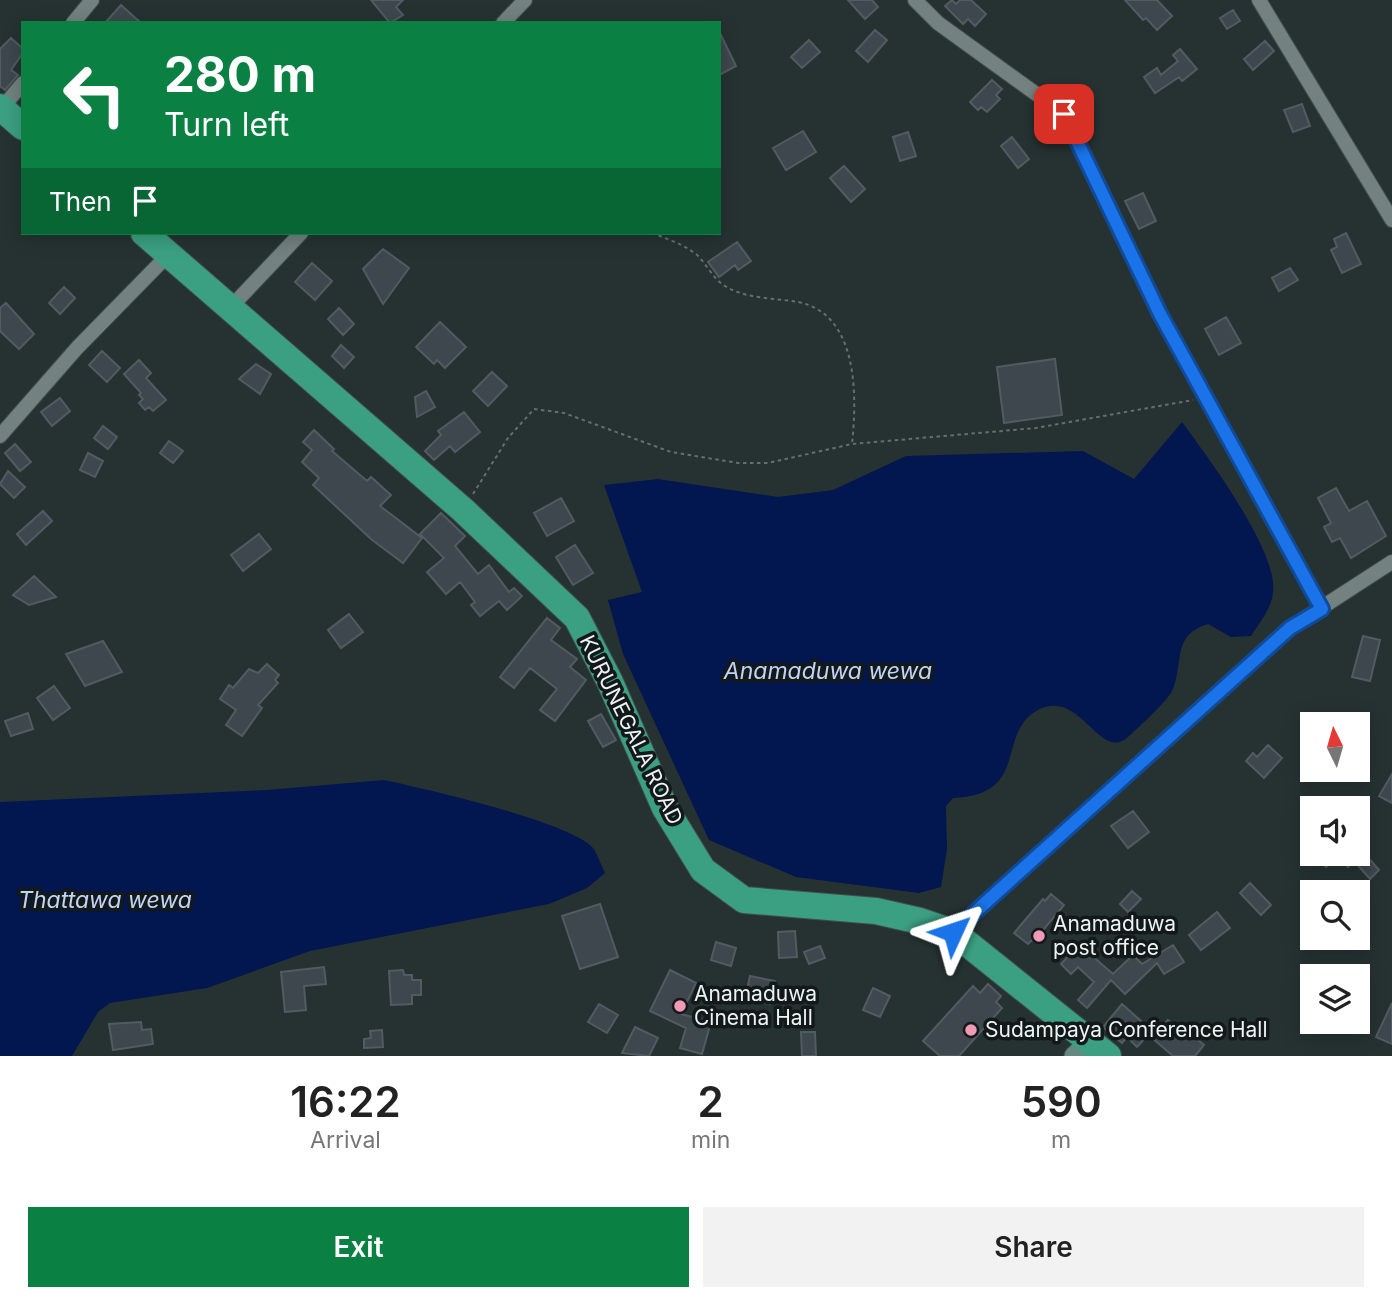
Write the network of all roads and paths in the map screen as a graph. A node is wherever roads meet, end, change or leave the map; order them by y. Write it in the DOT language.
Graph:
graph roads {
  1 [pos="92,0"];
  2 [pos="525,0"];
  3 [pos="915,0"];
  4 [pos="1259,0"];
  5 [pos="75,21"];
  6 [pos="505,21"];
  7 [pos="21,85"];
  8 [pos="1,108"];
  9 [pos="21,125"];
  10 [pos="1392,220"];
  11 [pos="146,235"];
  12 [pos="299,235"];
  13 [pos="656,235"];
  14 [pos="169,254"];
  15 [pos="230,308"];
  16 [pos="1207,398"];
  17 [pos="0,436"];
  18 [pos="852,444"];
  19 [pos="463,510"];
  20 [pos="1390,569"];
  21 [pos="1322,609"];
  22 [pos="953,932"];
  23 [pos="1091,1051"];
  1 -- 5 [label="street"];
  2 -- 6 [label="street"];
  3 -- 16 [label="street"];
  4 -- 10 [label="street"];
  7 -- 8 [label="street"];
  8 -- 9 [label="highway"];
  11 -- 14 [label="highway, KURUNEGALA ROAD"];
  12 -- 15 [label="street"];
  13 -- 18 [label="path"];
  14 -- 15 [label="highway, KURUNEGALA ROAD"];
  14 -- 17 [label="street"];
  15 -- 19 [label="highway, KURUNEGALA ROAD"];
  16 -- 18 [label="path"];
  16 -- 21 [label="street"];
  18 -- 19 [label="path"];
  19 -- 22 [label="highway, KURUNEGALA ROAD"];
  20 -- 21 [label="street"];
  21 -- 22 [label="street"];
  22 -- 23 [label="highway, KURUNEGALA ROAD"];
}
